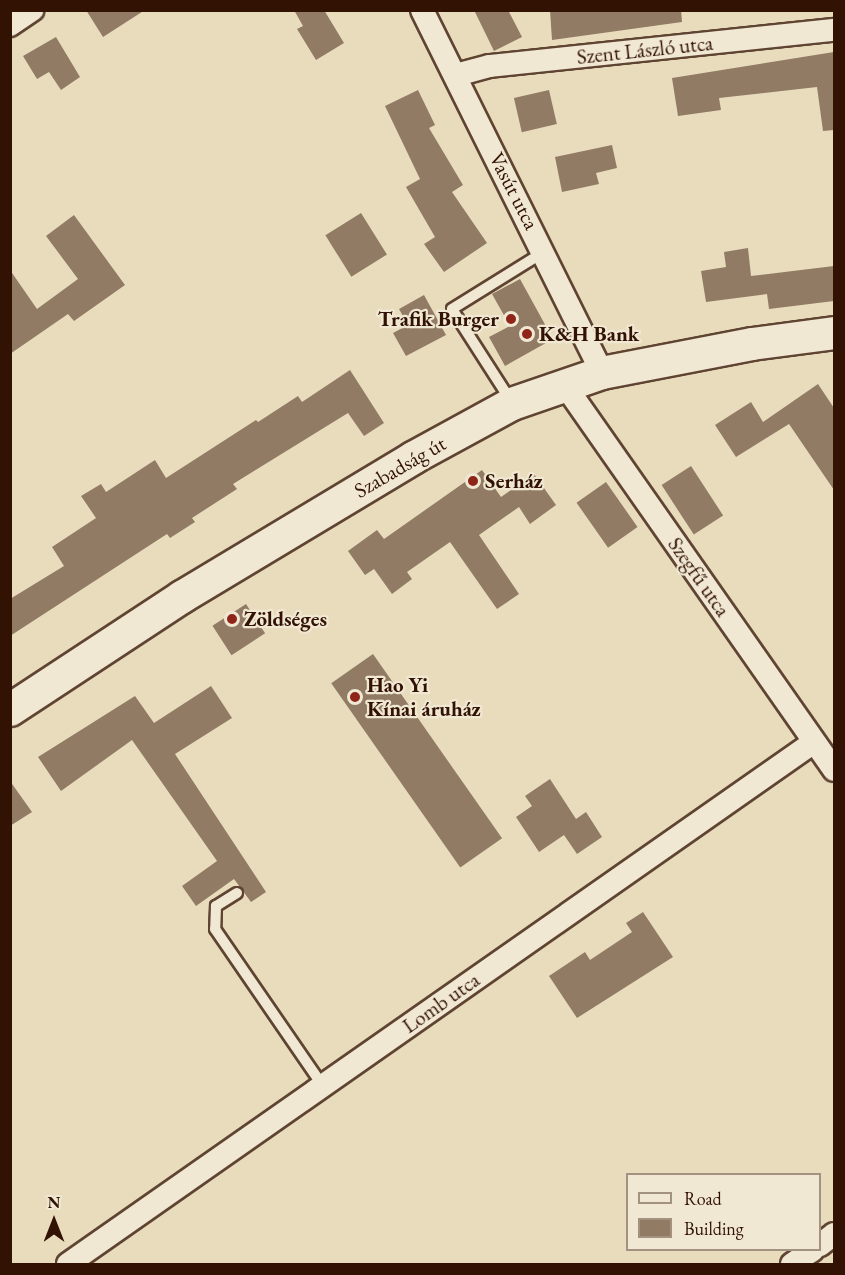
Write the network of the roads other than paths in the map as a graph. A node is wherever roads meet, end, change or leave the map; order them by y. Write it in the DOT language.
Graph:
graph roads {
  1 [pos="32,10"];
  2 [pos="422,10"];
  3 [pos="10,25"];
  4 [pos="834,30"];
  5 [pos="456,75"];
  6 [pos="544,252"];
  7 [pos="834,333"];
  8 [pos="603,373"];
  9 [pos="564,384"];
  10 [pos="512,404"];
  11 [pos="10,710"];
  12 [pos="814,742"];
  13 [pos="834,770"];
  14 [pos="237,893"];
  15 [pos="323,1086"];
  16 [pos="834,1234"];
  17 [pos="821,1244"];
  18 [pos="812,1251"];
  19 [pos="68,1264"];
  20 [pos="792,1264"];
  1 -- 3 [label="street"];
  2 -- 5 [label="street, Vasút utca"];
  4 -- 5 [label="street, Szent László utca"];
  5 -- 6 [label="street, Vasút utca"];
  6 -- 8 [label="street, Vasút utca"];
  6 -- 10 [label="lane"];
  7 -- 8 [label="main road, Szabadság út"];
  8 -- 9 [label="main road, Szabadság út"];
  9 -- 10 [label="main road, Szabadság út"];
  9 -- 12 [label="street, Szegfű utca"];
  10 -- 11 [label="main road, Szabadság út"];
  12 -- 13 [label="street, Szegfű utca"];
  12 -- 15 [label="street, Lomb utca"];
  14 -- 15 [label="lane"];
  15 -- 19 [label="street, Lomb utca"];
  16 -- 17 [label="street"];
  18 -- 20 [label="street"];
}
